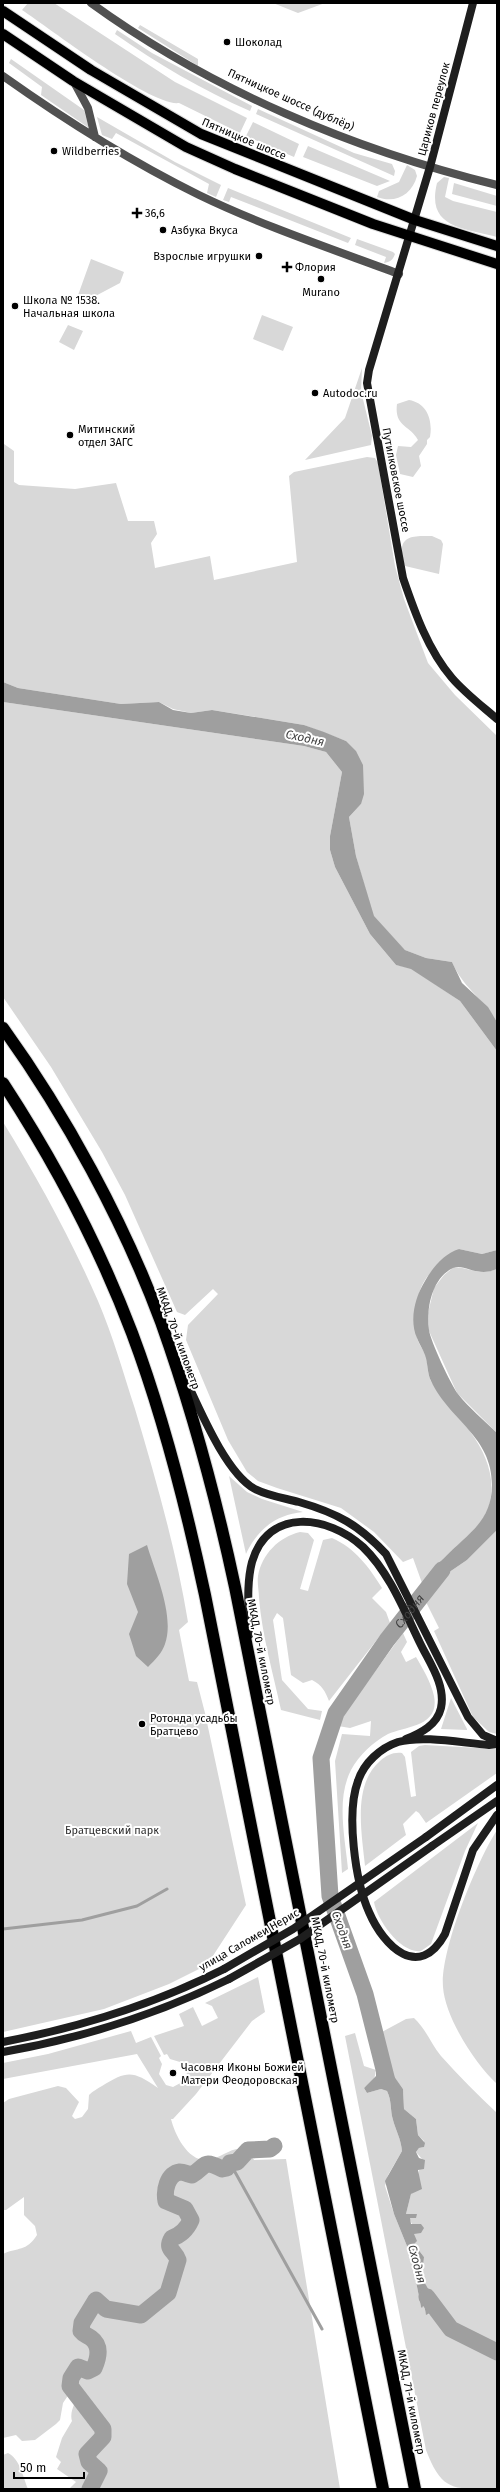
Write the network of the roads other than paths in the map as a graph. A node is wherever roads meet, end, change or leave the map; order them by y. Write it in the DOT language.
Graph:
graph roads {
  1 [pos="91,3"];
  2 [pos="473,3"];
  3 [pos="3,11"];
  4 [pos="3,34"];
  5 [pos="3,76"];
  6 [pos="73,81"];
  7 [pos="95,137"];
  8 [pos="430,167"];
  9 [pos="497,185"];
  10 [pos="415,220"];
  11 [pos="410,238"];
  12 [pos="497,246"];
  13 [pos="497,264"];
  14 [pos="398,274"];
  15 [pos="497,719"];
  16 [pos="3,1028"];
  17 [pos="3,1083"];
  18 [pos="167,1340"];
  19 [pos="249,1656"];
  20 [pos="497,1740"];
  21 [pos="398,1742"];
  22 [pos="497,1744"];
  23 [pos="497,1785"];
  24 [pos="497,1800"];
  25 [pos="497,1815"];
  26 [pos="3,2042"];
  27 [pos="3,2052"];
  28 [pos="382,2320"];
  29 [pos="383,2489"];
  30 [pos="415,2489"];
  1 -- 8 [label="street, Пятницкое шоссе (дублёр)"];
  2 -- 8 [label="main road, Цариков переулок"];
  3 -- 10 [label="main road, Пятницкое шоссе"];
  4 -- 6 [label="main road"];
  5 -- 7 [label="street"];
  6 -- 7 [label="street"];
  6 -- 11 [label="main road"];
  7 -- 14 [label="street"];
  8 -- 9 [label="street, Пятницкое шоссе (дублёр)"];
  8 -- 10 [label="main road, Цариков переулок"];
  10 -- 11 [label="main road, Путилковское шоссе"];
  10 -- 12 [label="main road, Пятницкое шоссе"];
  11 -- 13 [label="main road"];
  11 -- 14 [label="main road, Путилковское шоссе"];
  14 -- 15 [label="main road, Путилковское шоссе"];
  16 -- 18 [label="highway, МКАД, 70-й километр"];
  17 -- 29 [label="highway"];
  18 -- 19 [label="highway, МКАД, 70-й километр"];
  18 -- 20 [label="main road"];
  19 -- 21 [label="main road"];
  19 -- 28 [label="highway, МКАД, 70-й километр"];
  21 -- 22 [label="main road"];
  21 -- 25 [label="main road"];
  23 -- 26 [label="main road, улица Саломеи Нерис, bridge"];
  24 -- 27 [label="main road, улица Саломеи Нерис, bridge"];
  28 -- 30 [label="highway, МКАД, 71-й километр"];
}
